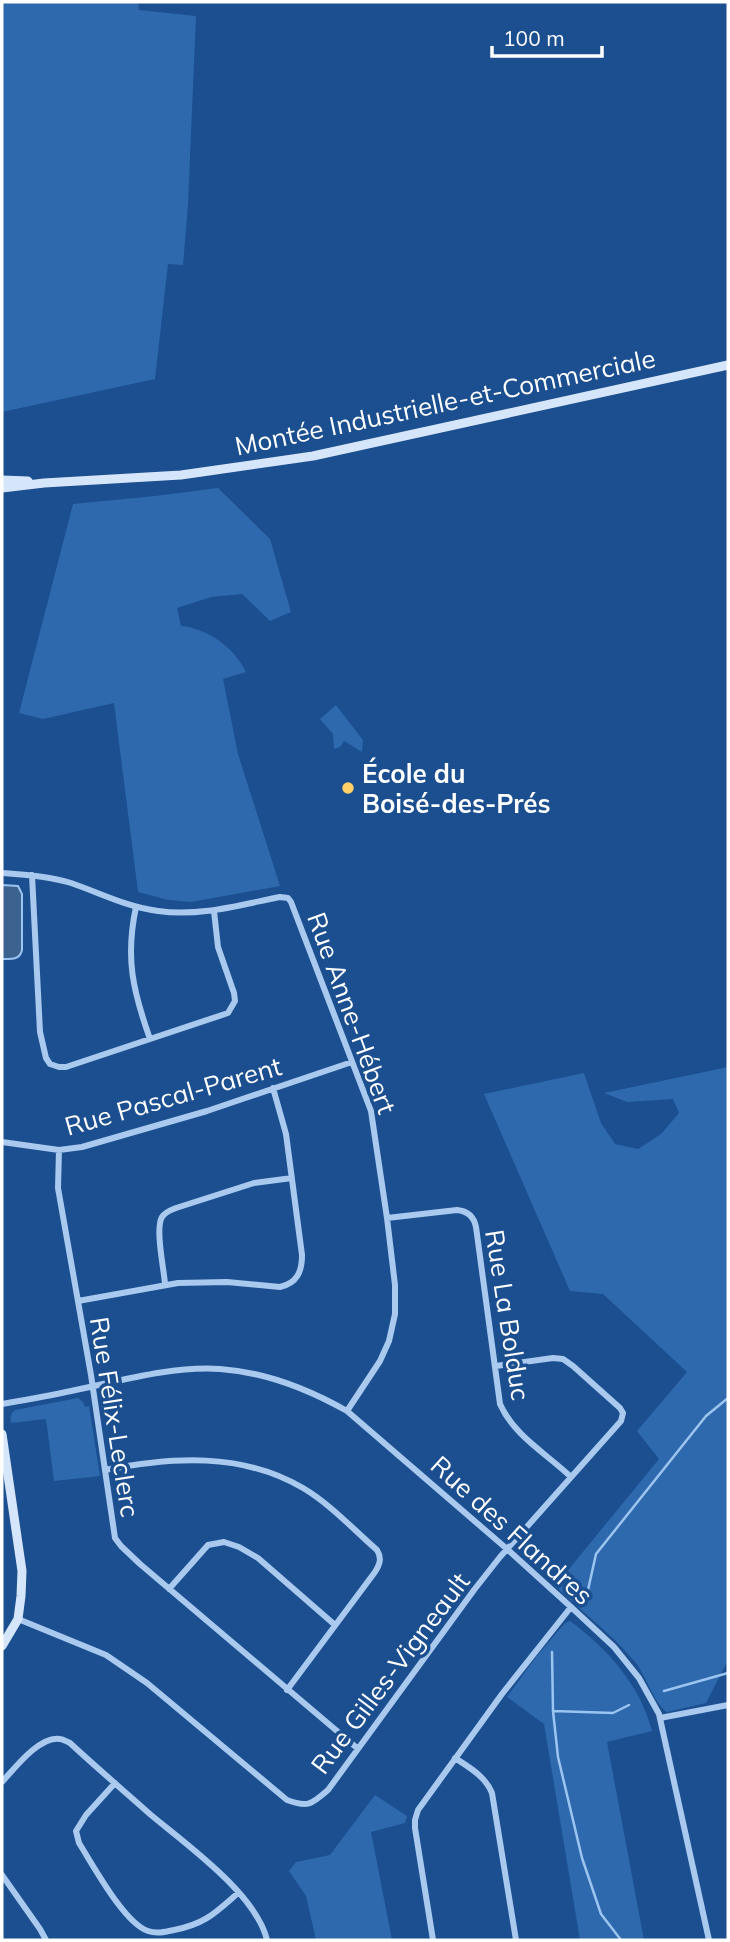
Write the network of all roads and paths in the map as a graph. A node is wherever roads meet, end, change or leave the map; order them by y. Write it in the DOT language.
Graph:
graph roads {
  1 [pos="728,365"];
  2 [pos="2,480"];
  3 [pos="44,483"];
  4 [pos="2,488"];
  5 [pos="2,873"];
  6 [pos="32,875"];
  7 [pos="136,907"];
  8 [pos="214,911"];
  9 [pos="150,1039"];
  10 [pos="352,1062"];
  11 [pos="273,1088"];
  12 [pos="2,1142"];
  13 [pos="59,1150"];
  14 [pos="292,1178"];
  15 [pos="387,1217"];
  16 [pos="165,1284"];
  17 [pos="78,1301"];
  18 [pos="496,1366"];
  19 [pos="92,1386"];
  20 [pos="2,1404"];
  21 [pos="347,1411"];
  22 [pos="2,1434"];
  23 [pos="104,1470"];
  24 [pos="571,1477"];
  25 [pos="507,1549"];
  26 [pos="169,1589"];
  27 [pos="571,1607"];
  28 [pos="18,1619"];
  29 [pos="335,1625"];
  30 [pos="2,1646"];
  31 [pos="287,1690"];
  32 [pos="728,1705"];
  33 [pos="660,1718"];
  34 [pos="357,1748"];
  35 [pos="455,1758"];
  36 [pos="2,1782"];
  37 [pos="115,1783"];
  38 [pos="2,1875"];
  39 [pos="238,1893"];
  40 [pos="46,1940"];
  41 [pos="267,1940"];
  42 [pos="433,1940"];
  43 [pos="516,1940"];
  44 [pos="709,1940"];
  1 -- 3 [label="main road, Montée Industrielle-et-Commerciale"];
  2 -- 3 [label="main road, Montée Industrielle-et-Commerciale"];
  3 -- 4 [label="main road, Montée Industrielle-et-Commerciale"];
  5 -- 6 [label="street"];
  6 -- 7 [label="street"];
  6 -- 9 [label="street"];
  7 -- 8 [label="street"];
  7 -- 9 [label="street"];
  8 -- 9 [label="street"];
  8 -- 10 [label="street, Rue Anne-Hébert"];
  10 -- 11 [label="street, Rue Pascal-Parent"];
  10 -- 15 [label="street, Rue Anne-Hébert"];
  11 -- 13 [label="street, Rue Pascal-Parent"];
  11 -- 14 [label="street"];
  12 -- 13 [label="street, Rue Pascal-Parent"];
  13 -- 17 [label="street, Rue Félix-Leclerc"];
  14 -- 16 [label="street"];
  14 -- 16 [label="street"];
  15 -- 18 [label="street, Rue La Bolduc"];
  15 -- 21 [label="street, Rue Anne-Hébert"];
  16 -- 17 [label="street"];
  17 -- 19 [label="street, Rue Félix-Leclerc"];
  18 -- 24 [label="street, Rue La Bolduc"];
  18 -- 24 [label="street, Rue Gilles-Vigneault"];
  19 -- 20 [label="street, Rue des Flandres"];
  19 -- 21 [label="street, Rue des Flandres"];
  19 -- 23 [label="street, Rue Félix-Leclerc"];
  21 -- 25 [label="street, Rue des Flandres"];
  22 -- 28 [label="main road"];
  23 -- 26 [label="street, Rue Félix-Leclerc"];
  23 -- 29 [label="street"];
  24 -- 25 [label="street, Rue Gilles-Vigneault"];
  25 -- 27 [label="street, Rue des Flandres"];
  25 -- 34 [label="street, Rue Gilles-Vigneault"];
  26 -- 29 [label="street"];
  26 -- 31 [label="street, Rue Félix-Leclerc"];
  27 -- 33 [label="street, Rue des Flandres"];
  27 -- 35 [label="street"];
  28 -- 30 [label="main road"];
  28 -- 34 [label="street, Rue Gilles-Vigneault"];
  29 -- 31 [label="street"];
  31 -- 34 [label="street, Rue Félix-Leclerc"];
  32 -- 33 [label="street"];
  33 -- 44 [label="street, Rue des Flandres"];
  35 -- 42 [label="street"];
  35 -- 43 [label="street"];
  36 -- 37 [label="street"];
  37 -- 39 [label="street"];
  37 -- 39 [label="street"];
  38 -- 40 [label="street"];
  39 -- 41 [label="street"];
}
